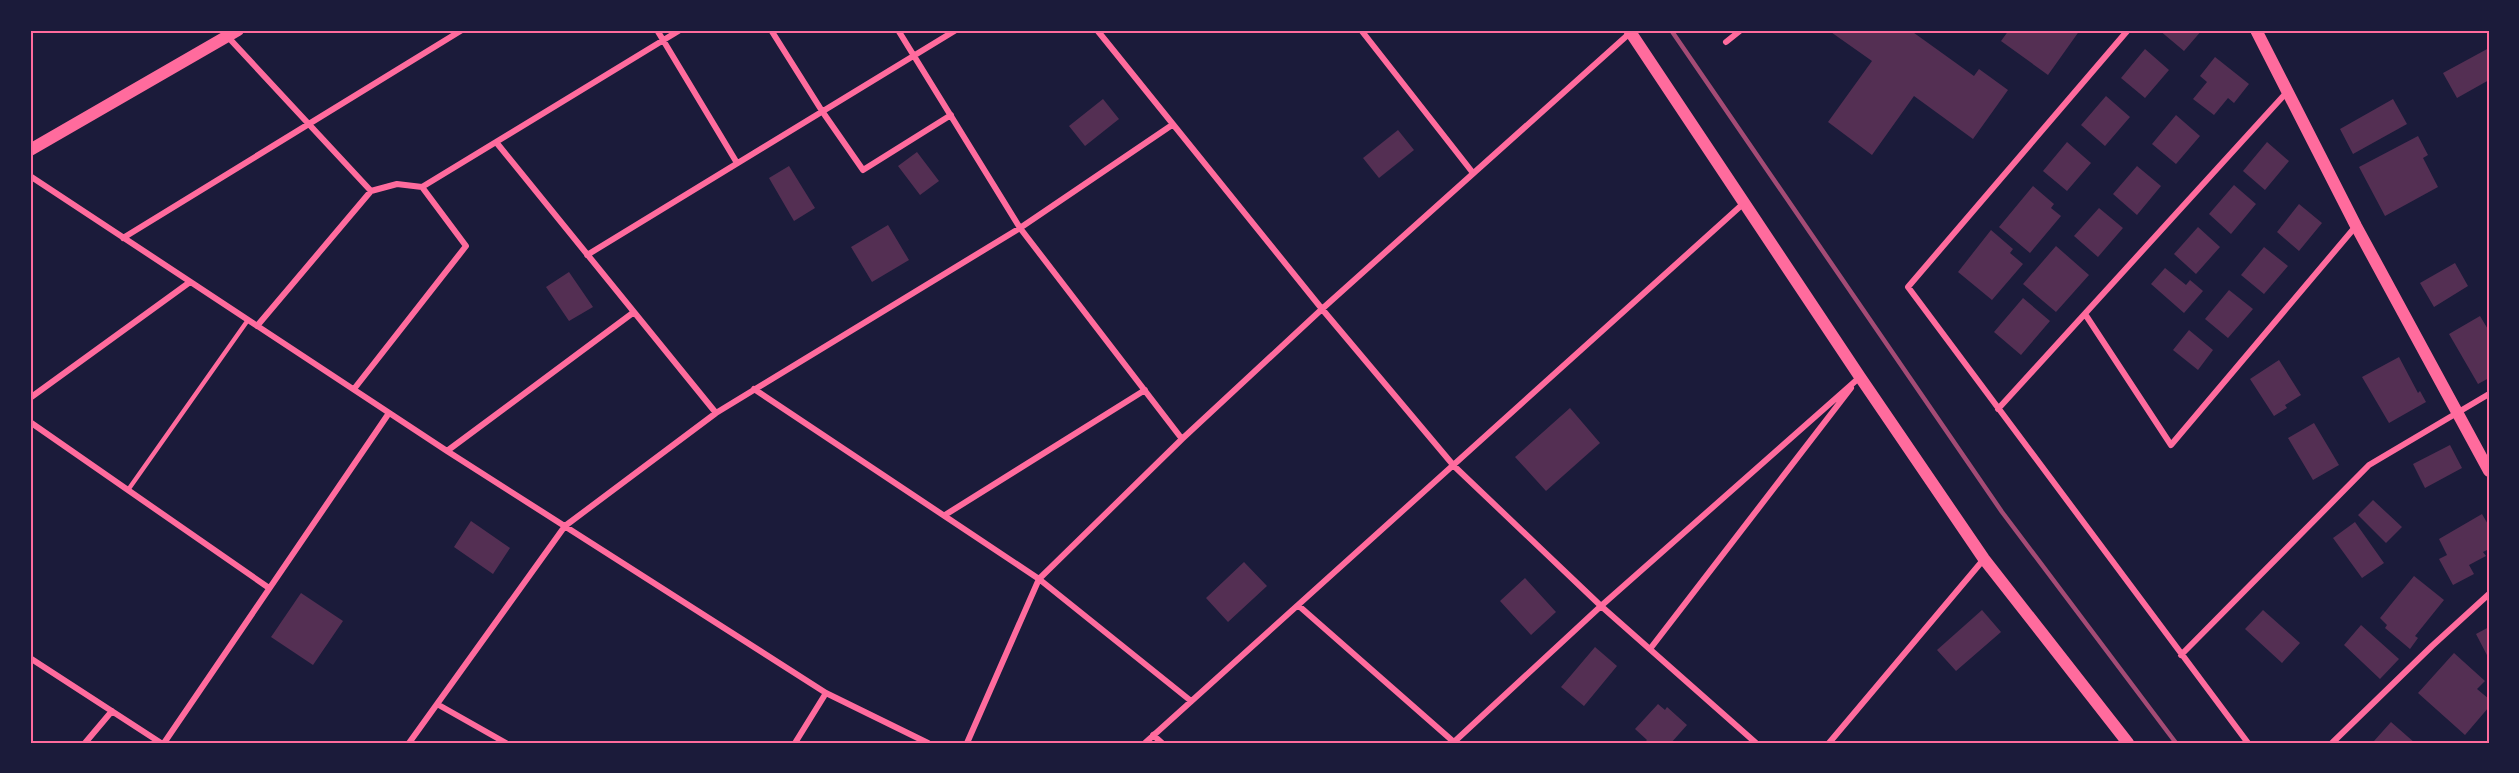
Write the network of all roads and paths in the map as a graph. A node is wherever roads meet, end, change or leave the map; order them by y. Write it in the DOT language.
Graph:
graph roads {
  1 [pos="462,30"];
  2 [pos="657,30"];
  3 [pos="680,30"];
  4 [pos="771,30"];
  5 [pos="898,30"];
  6 [pos="956,30"];
  7 [pos="1097,30"];
  8 [pos="1361,30"];
  9 [pos="1741,30"];
  10 [pos="2128,30"];
  11 [pos="2256,30"];
  12 [pos="1630,31"];
  13 [pos="233,33"];
  14 [pos="664,41"];
  15 [pos="1726,42"];
  16 [pos="914,55"];
  17 [pos="2288,91"];
  18 [pos="822,111"];
  19 [pos="951,115"];
  20 [pos="308,124"];
  21 [pos="1172,125"];
  22 [pos="496,142"];
  23 [pos="30,150"];
  24 [pos="736,163"];
  25 [pos="1473,173"];
  26 [pos="30,176"];
  27 [pos="422,187"];
  28 [pos="371,191"];
  29 [pos="1744,202"];
  30 [pos="2356,226"];
  31 [pos="1020,228"];
  32 [pos="123,238"];
  33 [pos="588,255"];
  34 [pos="190,282"];
  35 [pos="1322,309"];
  36 [pos="634,312"];
  37 [pos="2085,314"];
  38 [pos="248,320"];
  39 [pos="257,326"];
  40 [pos="1860,377"];
  41 [pos="754,388"];
  42 [pos="354,389"];
  43 [pos="1145,390"];
  44 [pos="2489,394"];
  45 [pos="30,398"];
  46 [pos="1998,409"];
  47 [pos="2457,411"];
  48 [pos="389,412"];
  49 [pos="716,413"];
  50 [pos="30,422"];
  51 [pos="1182,439"];
  52 [pos="447,451"];
  53 [pos="1454,466"];
  54 [pos="2489,471"];
  55 [pos="128,490"];
  56 [pos="945,515"];
  57 [pos="565,526"];
  58 [pos="1984,558"];
  59 [pos="1039,579"];
  60 [pos="270,588"];
  61 [pos="2489,594"];
  62 [pos="1299,606"];
  63 [pos="1602,606"];
  64 [pos="1650,649"];
  65 [pos="2181,655"];
  66 [pos="30,658"];
  67 [pos="826,693"];
  68 [pos="1191,701"];
  69 [pos="437,704"];
  70 [pos="112,711"];
  71 [pos="1153,735"];
  72 [pos="1454,742"];
  73 [pos="85,743"];
  74 [pos="162,743"];
  75 [pos="409,743"];
  76 [pos="506,743"];
  77 [pos="795,743"];
  78 [pos="928,743"];
  79 [pos="967,743"];
  80 [pos="1145,743"];
  81 [pos="1162,743"];
  82 [pos="1756,743"];
  83 [pos="1829,743"];
  84 [pos="2128,743"];
  85 [pos="2248,743"];
  86 [pos="2332,743"];
  1 -- 20 [label="street"];
  2 -- 14 [label="street"];
  3 -- 14 [label="street"];
  4 -- 18 [label="street"];
  5 -- 16 [label="street"];
  6 -- 16 [label="street"];
  7 -- 21 [label="street"];
  8 -- 25 [label="street"];
  9 -- 15 [label="street"];
  10 -- 46 [label="street"];
  11 -- 17 [label="main road"];
  12 -- 25 [label="street"];
  12 -- 29 [label="main road"];
  13 -- 20 [label="street"];
  13 -- 23 [label="main road"];
  14 -- 22 [label="street"];
  14 -- 24 [label="street"];
  16 -- 18 [label="street"];
  16 -- 19 [label="street"];
  17 -- 30 [label="main road"];
  17 -- 37 [label="street"];
  18 -- 19 [label="street"];
  18 -- 24 [label="street"];
  19 -- 31 [label="street"];
  20 -- 28 [label="street"];
  20 -- 32 [label="street"];
  21 -- 31 [label="street"];
  21 -- 35 [label="street"];
  22 -- 27 [label="street"];
  22 -- 33 [label="street"];
  24 -- 33 [label="street"];
  25 -- 35 [label="street"];
  26 -- 32 [label="street"];
  27 -- 28 [label="street"];
  27 -- 42 [label="street"];
  28 -- 39 [label="street"];
  29 -- 40 [label="main road"];
  29 -- 53 [label="street"];
  30 -- 37 [label="street"];
  30 -- 47 [label="main road"];
  31 -- 41 [label="street"];
  31 -- 43 [label="street"];
  32 -- 34 [label="street"];
  33 -- 36 [label="street"];
  34 -- 38 [label="street"];
  34 -- 45 [label="street"];
  35 -- 51 [label="street"];
  35 -- 53 [label="street"];
  36 -- 49 [label="street"];
  36 -- 52 [label="street"];
  37 -- 46 [label="street"];
  38 -- 39 [label="street"];
  38 -- 55 [label="lane"];
  39 -- 42 [label="street"];
  40 -- 58 [label="main road"];
  40 -- 63 [label="street"];
  40 -- 64 [label="street"];
  41 -- 49 [label="street"];
  41 -- 56 [label="street"];
  42 -- 48 [label="street"];
  43 -- 51 [label="street"];
  43 -- 56 [label="street"];
  44 -- 47 [label="street"];
  46 -- 65 [label="street"];
  47 -- 54 [label="main road"];
  47 -- 65 [label="street"];
  48 -- 52 [label="street"];
  48 -- 60 [label="street"];
  49 -- 57 [label="street"];
  50 -- 55 [label="street"];
  51 -- 59 [label="street"];
  52 -- 57 [label="street"];
  53 -- 62 [label="street"];
  53 -- 63 [label="street"];
  55 -- 60 [label="street"];
  56 -- 59 [label="street"];
  57 -- 67 [label="street"];
  57 -- 69 [label="street"];
  58 -- 83 [label="street"];
  58 -- 84 [label="main road"];
  59 -- 68 [label="street"];
  59 -- 79 [label="street"];
  60 -- 74 [label="street"];
  61 -- 86 [label="street"];
  62 -- 68 [label="street"];
  62 -- 72 [label="street"];
  63 -- 64 [label="street"];
  63 -- 72 [label="street"];
  64 -- 82 [label="street"];
  65 -- 85 [label="street"];
  66 -- 70 [label="street"];
  67 -- 77 [label="street"];
  67 -- 78 [label="street"];
  68 -- 71 [label="street"];
  69 -- 75 [label="street"];
  69 -- 76 [label="street"];
  70 -- 73 [label="street"];
  70 -- 74 [label="street"];
  71 -- 80 [label="street"];
  71 -- 81 [label="street"];
}
